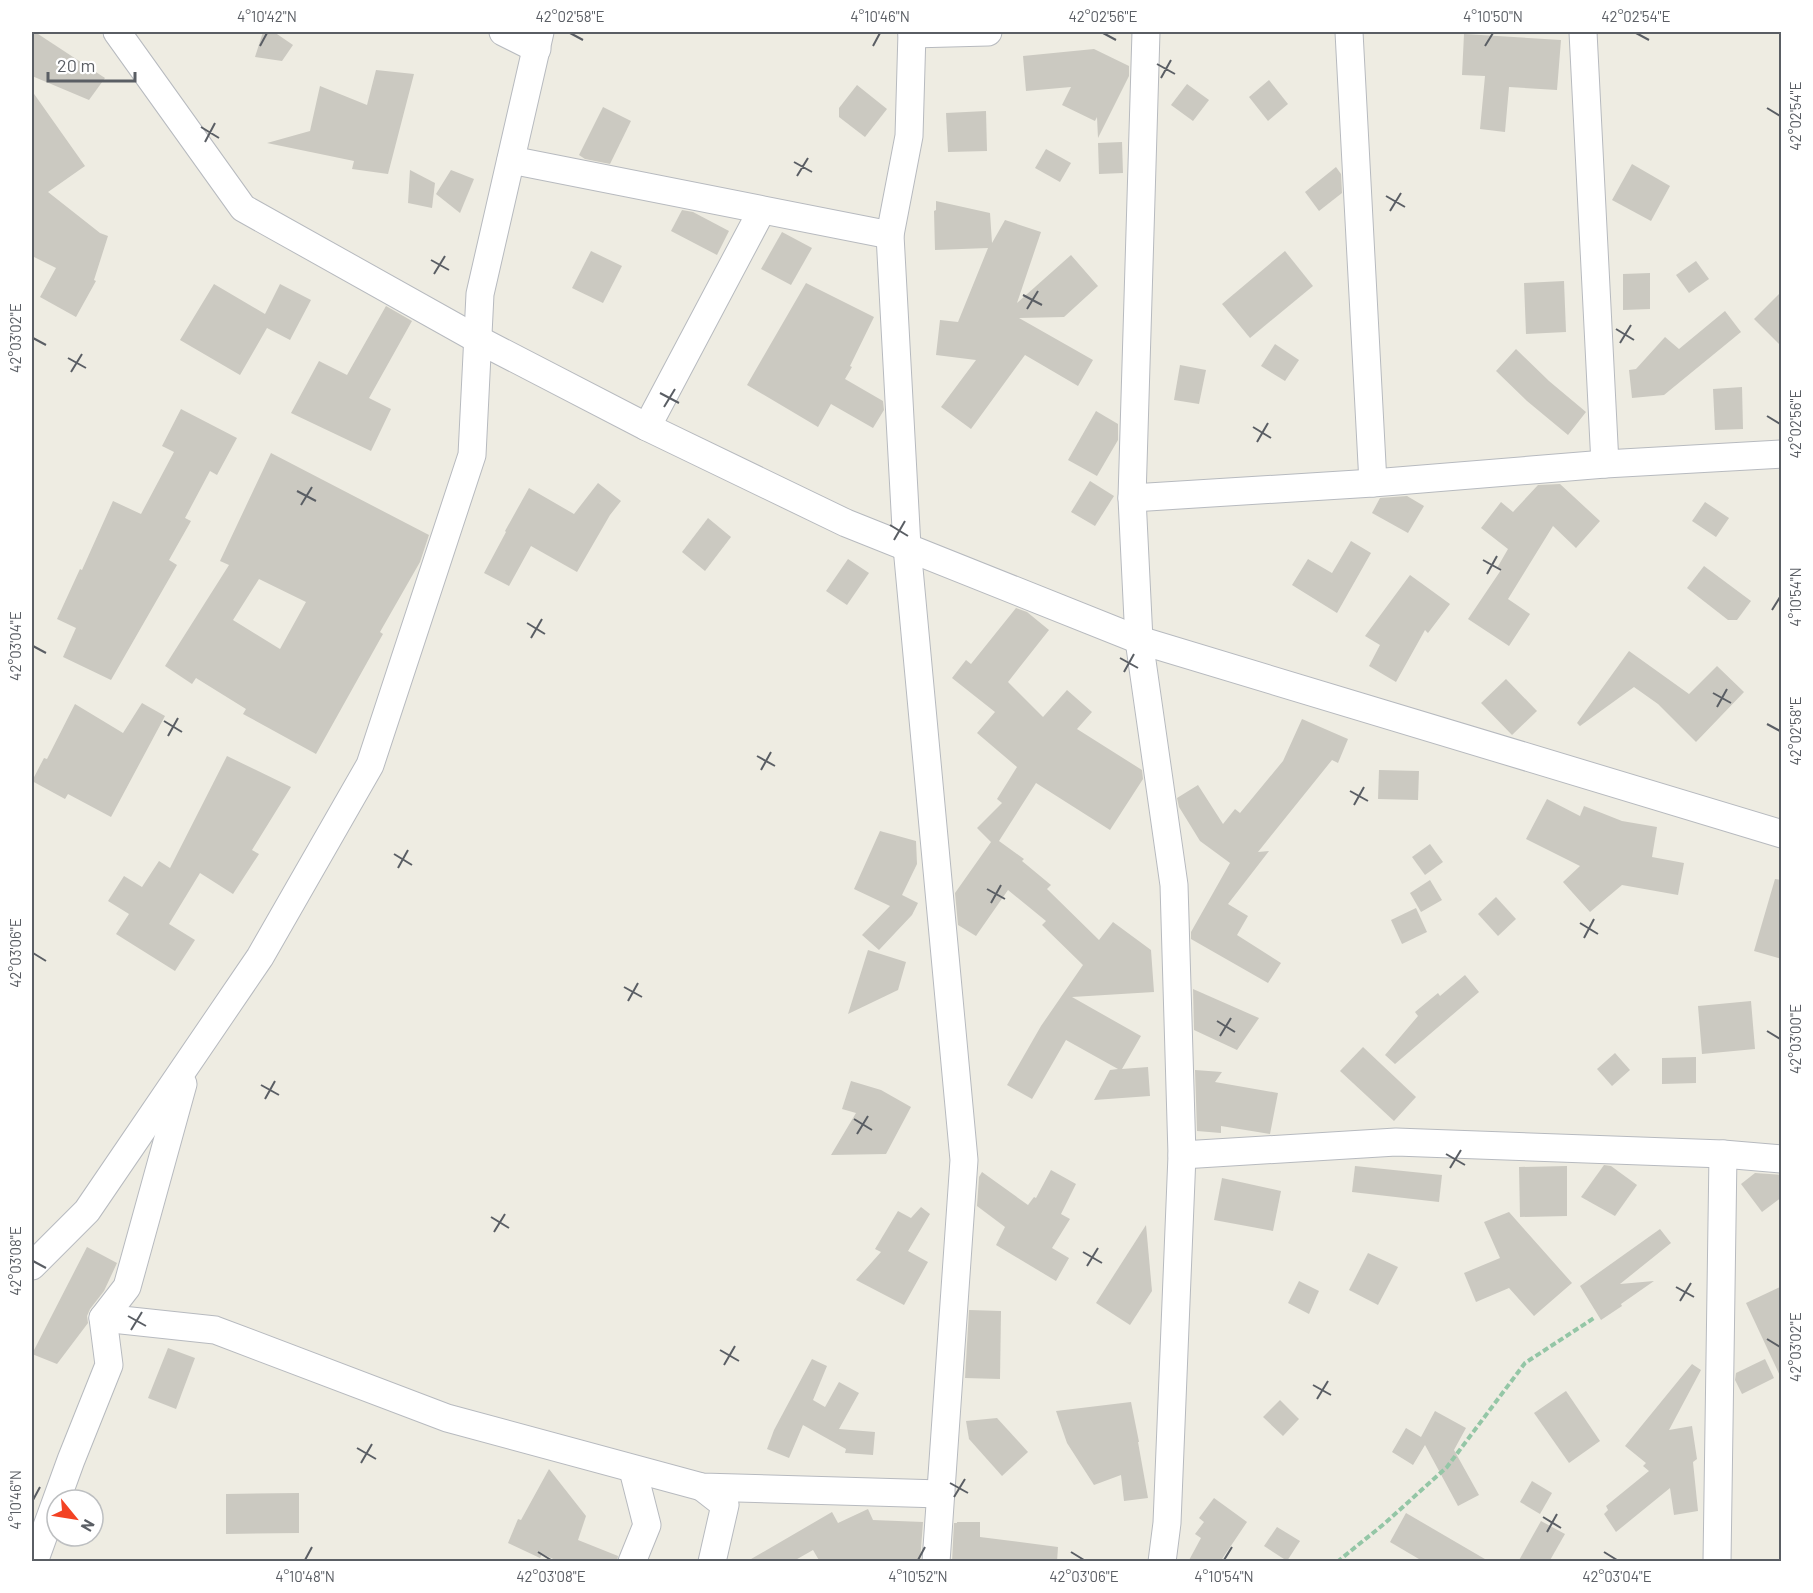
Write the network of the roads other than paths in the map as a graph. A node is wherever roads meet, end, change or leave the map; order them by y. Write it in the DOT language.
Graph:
graph roads {
  1 [pos="117,32"];
  2 [pos="503,32"];
  3 [pos="988,32"];
  4 [pos="1146,32"];
  5 [pos="1349,32"];
  6 [pos="1583,32"];
  7 [pos="912,33"];
  8 [pos="538,40"];
  9 [pos="511,160"];
  10 [pos="762,210"];
  11 [pos="890,235"];
  12 [pos="477,339"];
  13 [pos="647,427"];
  14 [pos="1782,454"];
  15 [pos="1605,464"];
  16 [pos="1373,483"];
  17 [pos="1132,498"];
  18 [pos="907,548"];
  19 [pos="1139,640"];
  20 [pos="1782,834"];
  21 [pos="188,1063"];
  22 [pos="1723,1154"];
  23 [pos="1182,1155"];
  24 [pos="1782,1160"];
  25 [pos="32,1266"];
  26 [pos="103,1318"];
  27 [pos="633,1470"];
  28 [pos="702,1487"];
  29 [pos="941,1494"];
  30 [pos="34,1562"];
  31 [pos="632,1562"];
  32 [pos="712,1562"];
  33 [pos="936,1562"];
  34 [pos="1162,1562"];
  35 [pos="1717,1562"];
  1 -- 12 [label="street"];
  2 -- 8 [label="street"];
  3 -- 7 [label="street"];
  4 -- 17 [label="street"];
  5 -- 16 [label="street"];
  6 -- 15 [label="street"];
  7 -- 11 [label="street"];
  8 -- 9 [label="street"];
  9 -- 10 [label="street"];
  9 -- 12 [label="street"];
  10 -- 11 [label="street"];
  10 -- 13 [label="street"];
  11 -- 18 [label="street"];
  12 -- 13 [label="street"];
  12 -- 21 [label="street"];
  13 -- 18 [label="street"];
  14 -- 15 [label="street"];
  15 -- 16 [label="street"];
  16 -- 17 [label="street"];
  17 -- 19 [label="street"];
  18 -- 19 [label="street"];
  18 -- 29 [label="street"];
  19 -- 20 [label="street"];
  19 -- 23 [label="street"];
  21 -- 25 [label="street"];
  21 -- 26 [label="street"];
  22 -- 23 [label="street"];
  22 -- 24 [label="street"];
  22 -- 35 [label="street"];
  23 -- 34 [label="street"];
  26 -- 27 [label="street"];
  26 -- 30 [label="street"];
  27 -- 28 [label="street"];
  27 -- 31 [label="street"];
  28 -- 29 [label="street"];
  28 -- 32 [label="street"];
  29 -- 33 [label="street"];
}
